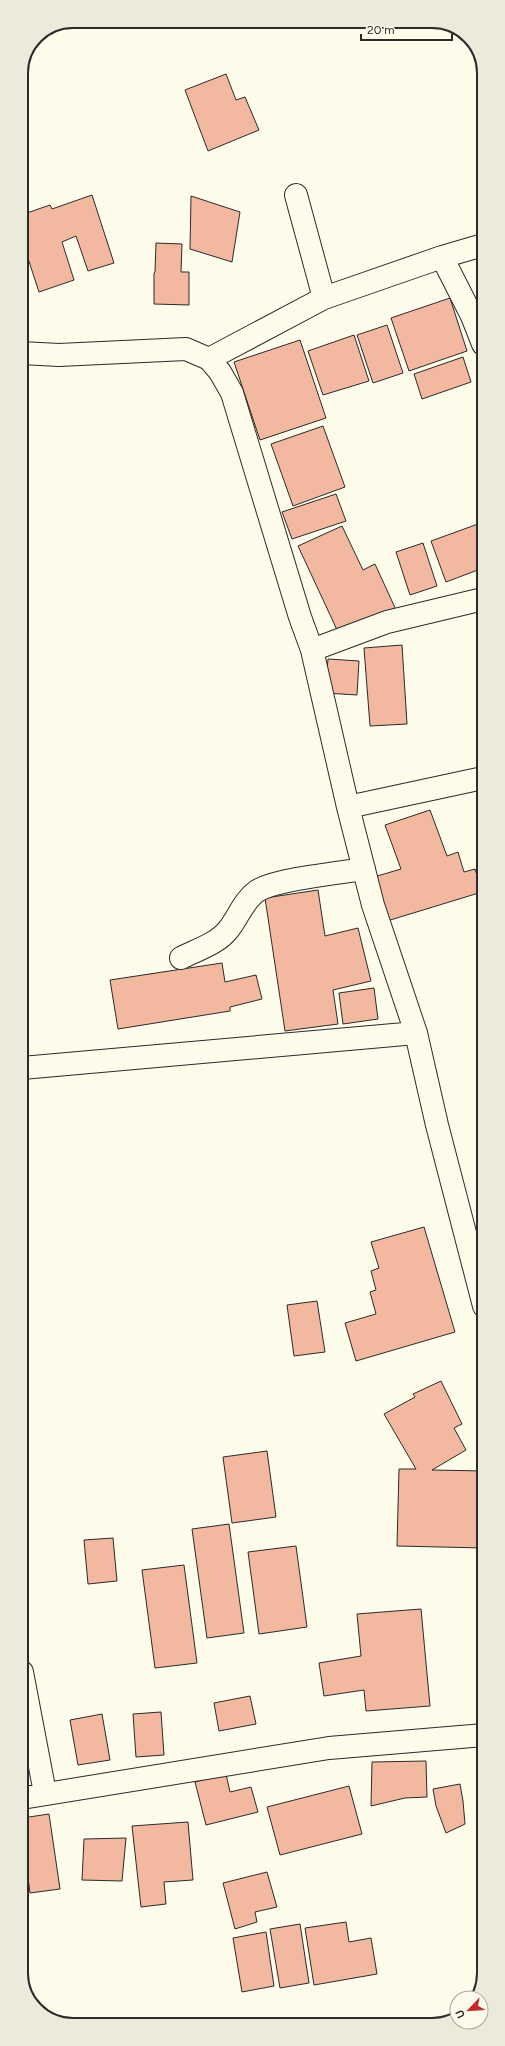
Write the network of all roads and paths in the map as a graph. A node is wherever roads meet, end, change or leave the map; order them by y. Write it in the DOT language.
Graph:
graph roads {
  1 [pos="296,195"];
  2 [pos="477,247"];
  3 [pos="442,257"];
  4 [pos="324,298"];
  5 [pos="477,329"];
  6 [pos="28,353"];
  7 [pos="209,359"];
  8 [pos="477,601"];
  9 [pos="312,650"];
  10 [pos="477,779"];
  11 [pos="348,807"];
  12 [pos="364,869"];
  13 [pos="181,958"];
  14 [pos="416,1033"];
  15 [pos="28,1067"];
  16 [pos="477,1279"];
  17 [pos="28,1704"];
  18 [pos="477,1736"];
  19 [pos="45,1793"];
  20 [pos="28,1797"];
  1 -- 4 [label="street"];
  2 -- 3 [label="street"];
  3 -- 4 [label="street"];
  3 -- 5 [label="street"];
  4 -- 7 [label="street"];
  6 -- 7 [label="street"];
  7 -- 9 [label="street"];
  8 -- 9 [label="street"];
  9 -- 11 [label="street"];
  10 -- 11 [label="street"];
  11 -- 12 [label="street"];
  12 -- 13 [label="street"];
  12 -- 14 [label="street"];
  14 -- 15 [label="street"];
  14 -- 16 [label="street"];
  17 -- 19 [label="street"];
  18 -- 19 [label="street"];
  19 -- 20 [label="street"];
}
